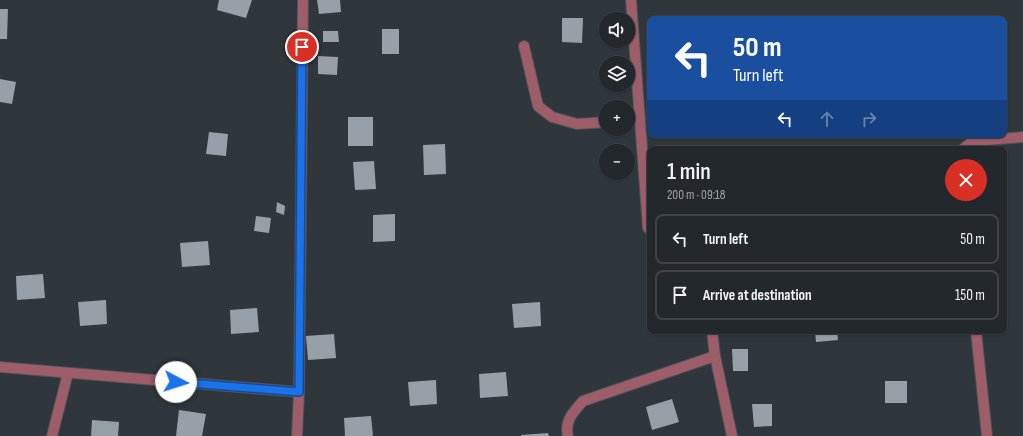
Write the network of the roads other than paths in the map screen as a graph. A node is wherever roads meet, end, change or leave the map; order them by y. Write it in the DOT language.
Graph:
graph roads {
  1 [pos="303,0"];
  2 [pos="631,0"];
  3 [pos="524,46"];
  4 [pos="635,119"];
  5 [pos="640,119"];
  6 [pos="599,122"];
  7 [pos="1023,137"];
  8 [pos="967,146"];
  9 [pos="647,214"];
  10 [pos="712,334"];
  11 [pos="976,334"];
  12 [pos="715,356"];
  13 [pos="0,367"];
  14 [pos="68,373"];
  15 [pos="299,392"];
  16 [pos="52,436"];
  17 [pos="297,436"];
  18 [pos="568,436"];
  19 [pos="732,436"];
  20 [pos="987,436"];
  1 -- 15 [label="street"];
  2 -- 5 [label="street"];
  3 -- 6 [label="street"];
  4 -- 5 [label="street"];
  5 -- 9 [label="street"];
  7 -- 8 [label="street"];
  10 -- 12 [label="street"];
  11 -- 20 [label="street"];
  12 -- 18 [label="street"];
  12 -- 19 [label="street"];
  13 -- 14 [label="street"];
  14 -- 15 [label="street"];
  14 -- 16 [label="street"];
  15 -- 17 [label="street"];
}
